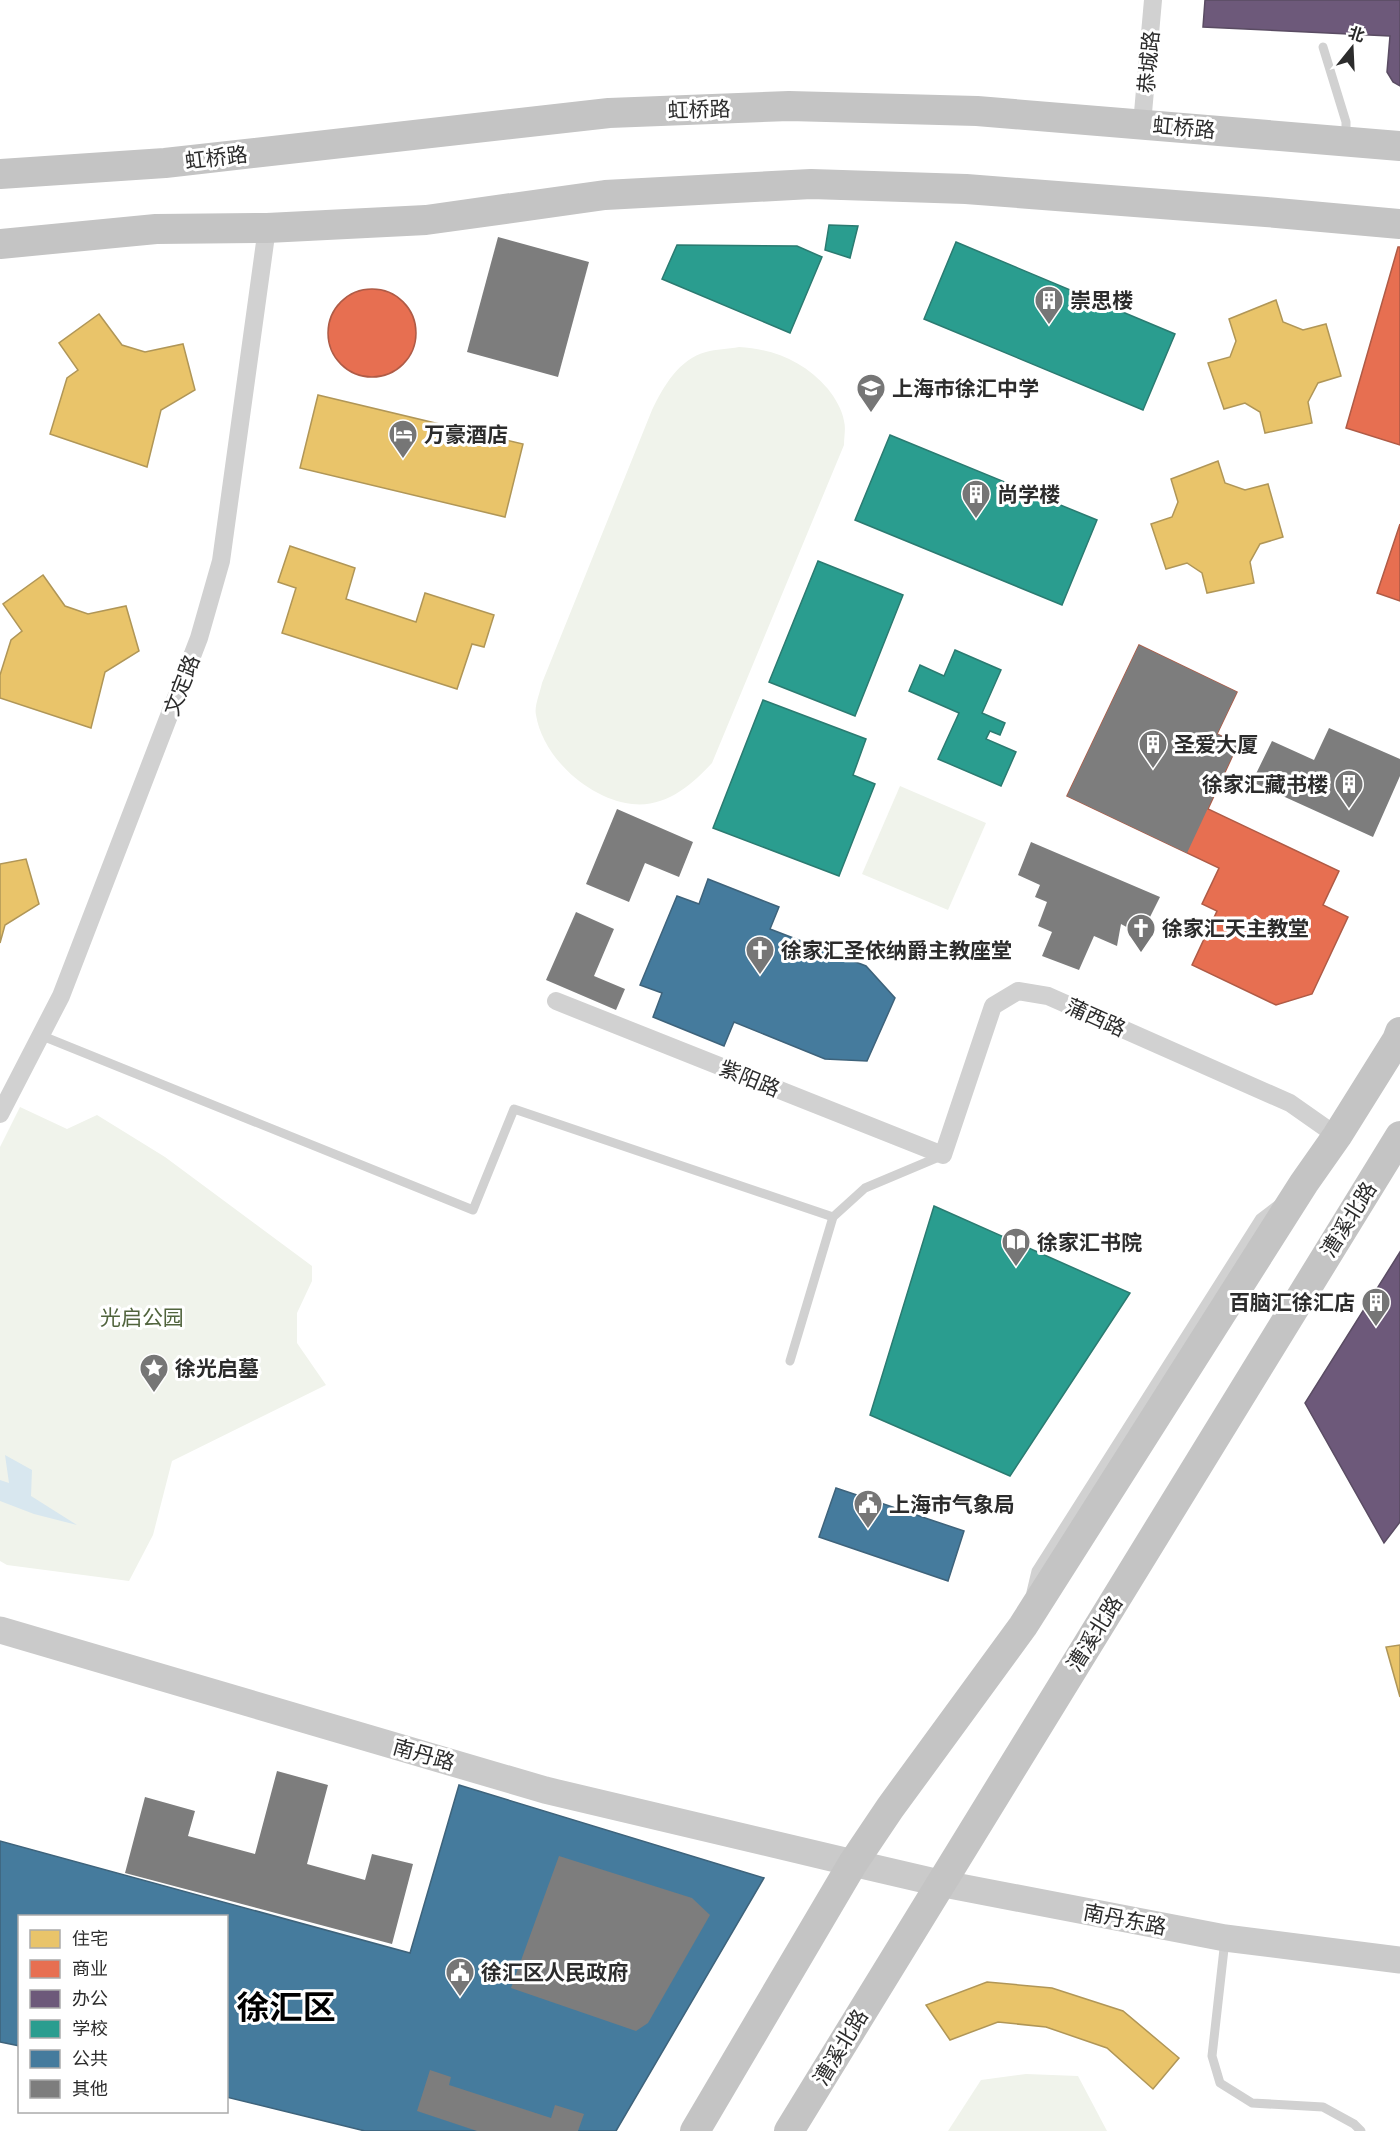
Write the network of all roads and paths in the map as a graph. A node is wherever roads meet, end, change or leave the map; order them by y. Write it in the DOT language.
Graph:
graph roads {
  1 [pos="1153,0"];
  2 [pos="1323,47"];
  3 [pos="1142,124"];
  4 [pos="1346,141"];
  5 [pos="1400,146"];
  6 [pos="0,174"];
  7 [pos="1400,224"];
  8 [pos="267,228"];
  9 [pos="0,243"];
  10 [pos="556,1001"];
  11 [pos="40,1035"];
  12 [pos="1399,1036"];
  13 [pos="0,1114"];
  14 [pos="1337,1136"];
  15 [pos="1400,1136"];
  16 [pos="944,1155"];
  17 [pos="833,1217"];
  18 [pos="790,1361"];
  19 [pos="0,1630"];
  20 [pos="853,1863"];
  21 [pos="939,1883"];
  22 [pos="1225,1938"];
  23 [pos="1400,1960"];
  24 [pos="695,2131"];
  25 [pos="789,2131"];
  26 [pos="1361,2131"];
  1 -- 3 [label="street, 恭城路"];
  2 -- 4 [label="lane"];
  3 -- 4 [label="main road, 虹桥路"];
  3 -- 6 [label="main road, 虹桥路"];
  4 -- 5 [label="main road, 虹桥路"];
  7 -- 8 [label="main road"];
  8 -- 9 [label="main road"];
  8 -- 11 [label="street, 文定路"];
  10 -- 16 [label="street, 紫阳路"];
  11 -- 13 [label="street, 文定路"];
  11 -- 17 [label="lane"];
  12 -- 14 [label="main road"];
  14 -- 16 [label="street, 蒲西路"];
  14 -- 20 [label="main road"];
  15 -- 21 [label="main road, 漕溪北路"];
  16 -- 17 [label="lane"];
  17 -- 18 [label="lane"];
  19 -- 20 [label="main road, 南丹路"];
  20 -- 21 [label="main road, 南丹东路"];
  20 -- 24 [label="main road"];
  21 -- 22 [label="main road, 南丹东路"];
  21 -- 25 [label="main road, 漕溪北路"];
  22 -- 23 [label="main road, 南丹东路"];
  22 -- 26 [label="lane"];
}
